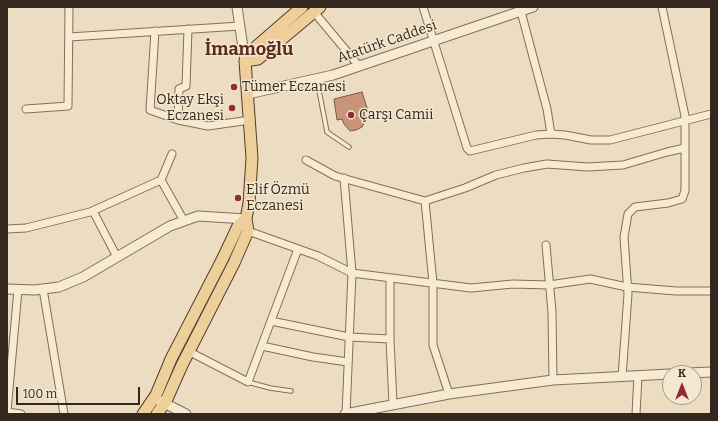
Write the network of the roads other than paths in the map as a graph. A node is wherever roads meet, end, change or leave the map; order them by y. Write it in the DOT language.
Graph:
graph roads {
  1 [pos="69,7"];
  2 [pos="237,7"];
  3 [pos="302,7"];
  4 [pos="423,7"];
  5 [pos="533,7"];
  6 [pos="662,7"];
  7 [pos="317,9"];
  8 [pos="520,9"];
  9 [pos="240,26"];
  10 [pos="188,29"];
  11 [pos="155,31"];
  12 [pos="69,37"];
  13 [pos="433,41"];
  14 [pos="245,61"];
  15 [pos="359,66"];
  16 [pos="317,79"];
  17 [pos="248,94"];
  18 [pos="26,109"];
  19 [pos="711,114"];
  20 [pos="178,120"];
  21 [pos="685,120"];
  22 [pos="250,125"];
  23 [pos="551,134"];
  24 [pos="349,146"];
  25 [pos="685,148"];
  26 [pos="172,154"];
  27 [pos="306,160"];
  28 [pos="344,178"];
  29 [pos="161,180"];
  30 [pos="425,201"];
  31 [pos="93,211"];
  32 [pos="246,219"];
  33 [pos="184,221"];
  34 [pos="7,229"];
  35 [pos="248,231"];
  36 [pos="546,245"];
  37 [pos="298,249"];
  38 [pos="117,257"];
  39 [pos="352,273"];
  40 [pos="390,278"];
  41 [pos="433,283"];
  42 [pos="549,285"];
  43 [pos="627,287"];
  44 [pos="7,289"];
  45 [pos="43,289"];
  46 [pos="18,290"];
  47 [pos="711,291"];
  48 [pos="271,321"];
  49 [pos="349,337"];
  50 [pos="390,339"];
  51 [pos="262,346"];
  52 [pos="188,352"];
  53 [pos="348,362"];
  54 [pos="662,374"];
  55 [pos="638,376"];
  56 [pos="622,377"];
  57 [pos="553,380"];
  58 [pos="248,382"];
  59 [pos="291,390"];
  60 [pos="449,394"];
  61 [pos="154,398"];
  62 [pos="164,404"];
  63 [pos="392,404"];
  64 [pos="7,411"];
  65 [pos="21,414"];
  66 [pos="64,414"];
  67 [pos="143,414"];
  68 [pos="157,414"];
  69 [pos="186,414"];
  70 [pos="346,414"];
  71 [pos="636,414"];
  1 -- 12 [label="street"];
  2 -- 9 [label="street"];
  3 -- 14 [label="main road"];
  4 -- 13 [label="street"];
  5 -- 8 [label="street, Atatürk Caddesi"];
  6 -- 21 [label="street"];
  7 -- 14 [label="main road"];
  7 -- 15 [label="street"];
  8 -- 13 [label="street, Atatürk Caddesi"];
  8 -- 23 [label="street"];
  9 -- 10 [label="street"];
  9 -- 14 [label="street"];
  10 -- 11 [label="street"];
  10 -- 20 [label="street"];
  11 -- 12 [label="street"];
  11 -- 20 [label="street"];
  12 -- 18 [label="street"];
  13 -- 15 [label="street, Atatürk Caddesi"];
  13 -- 23 [label="street"];
  14 -- 17 [label="main road"];
  15 -- 16 [label="street, Atatürk Caddesi"];
  16 -- 17 [label="street, Atatürk Caddesi"];
  16 -- 24 [label="lane"];
  17 -- 22 [label="main road"];
  19 -- 21 [label="street"];
  20 -- 22 [label="street"];
  21 -- 23 [label="street"];
  21 -- 25 [label="street"];
  22 -- 32 [label="main road"];
  25 -- 30 [label="street"];
  25 -- 43 [label="street"];
  26 -- 29 [label="street"];
  27 -- 28 [label="street"];
  28 -- 30 [label="street"];
  28 -- 39 [label="street"];
  29 -- 31 [label="street"];
  29 -- 33 [label="street"];
  30 -- 41 [label="street"];
  31 -- 34 [label="street"];
  31 -- 38 [label="street"];
  32 -- 33 [label="street"];
  32 -- 35 [label="main road"];
  32 -- 61 [label="main road"];
  33 -- 38 [label="street"];
  35 -- 37 [label="street"];
  35 -- 52 [label="main road"];
  36 -- 42 [label="street"];
  37 -- 39 [label="street"];
  37 -- 48 [label="street"];
  38 -- 45 [label="street"];
  39 -- 40 [label="street"];
  39 -- 49 [label="street"];
  40 -- 41 [label="street"];
  40 -- 50 [label="street"];
  41 -- 42 [label="street"];
  41 -- 60 [label="street"];
  42 -- 43 [label="street"];
  42 -- 57 [label="street"];
  43 -- 47 [label="street"];
  43 -- 56 [label="street"];
  44 -- 46 [label="street"];
  45 -- 46 [label="street"];
  45 -- 66 [label="street"];
  46 -- 64 [label="street"];
  48 -- 49 [label="street"];
  48 -- 51 [label="street"];
  49 -- 50 [label="street"];
  49 -- 53 [label="street"];
  50 -- 63 [label="street"];
  51 -- 53 [label="street"];
  51 -- 58 [label="street"];
  52 -- 58 [label="street"];
  52 -- 62 [label="main road"];
  53 -- 70 [label="street"];
  54 -- 55 [label="street"];
  55 -- 56 [label="street"];
  55 -- 71 [label="street"];
  56 -- 57 [label="street"];
  57 -- 60 [label="street"];
  58 -- 59 [label="lane"];
  60 -- 63 [label="street"];
  61 -- 62 [label="street"];
  61 -- 67 [label="main road"];
  62 -- 68 [label="main road"];
  62 -- 69 [label="street"];
  63 -- 70 [label="street"];
  64 -- 65 [label="street"];
}
